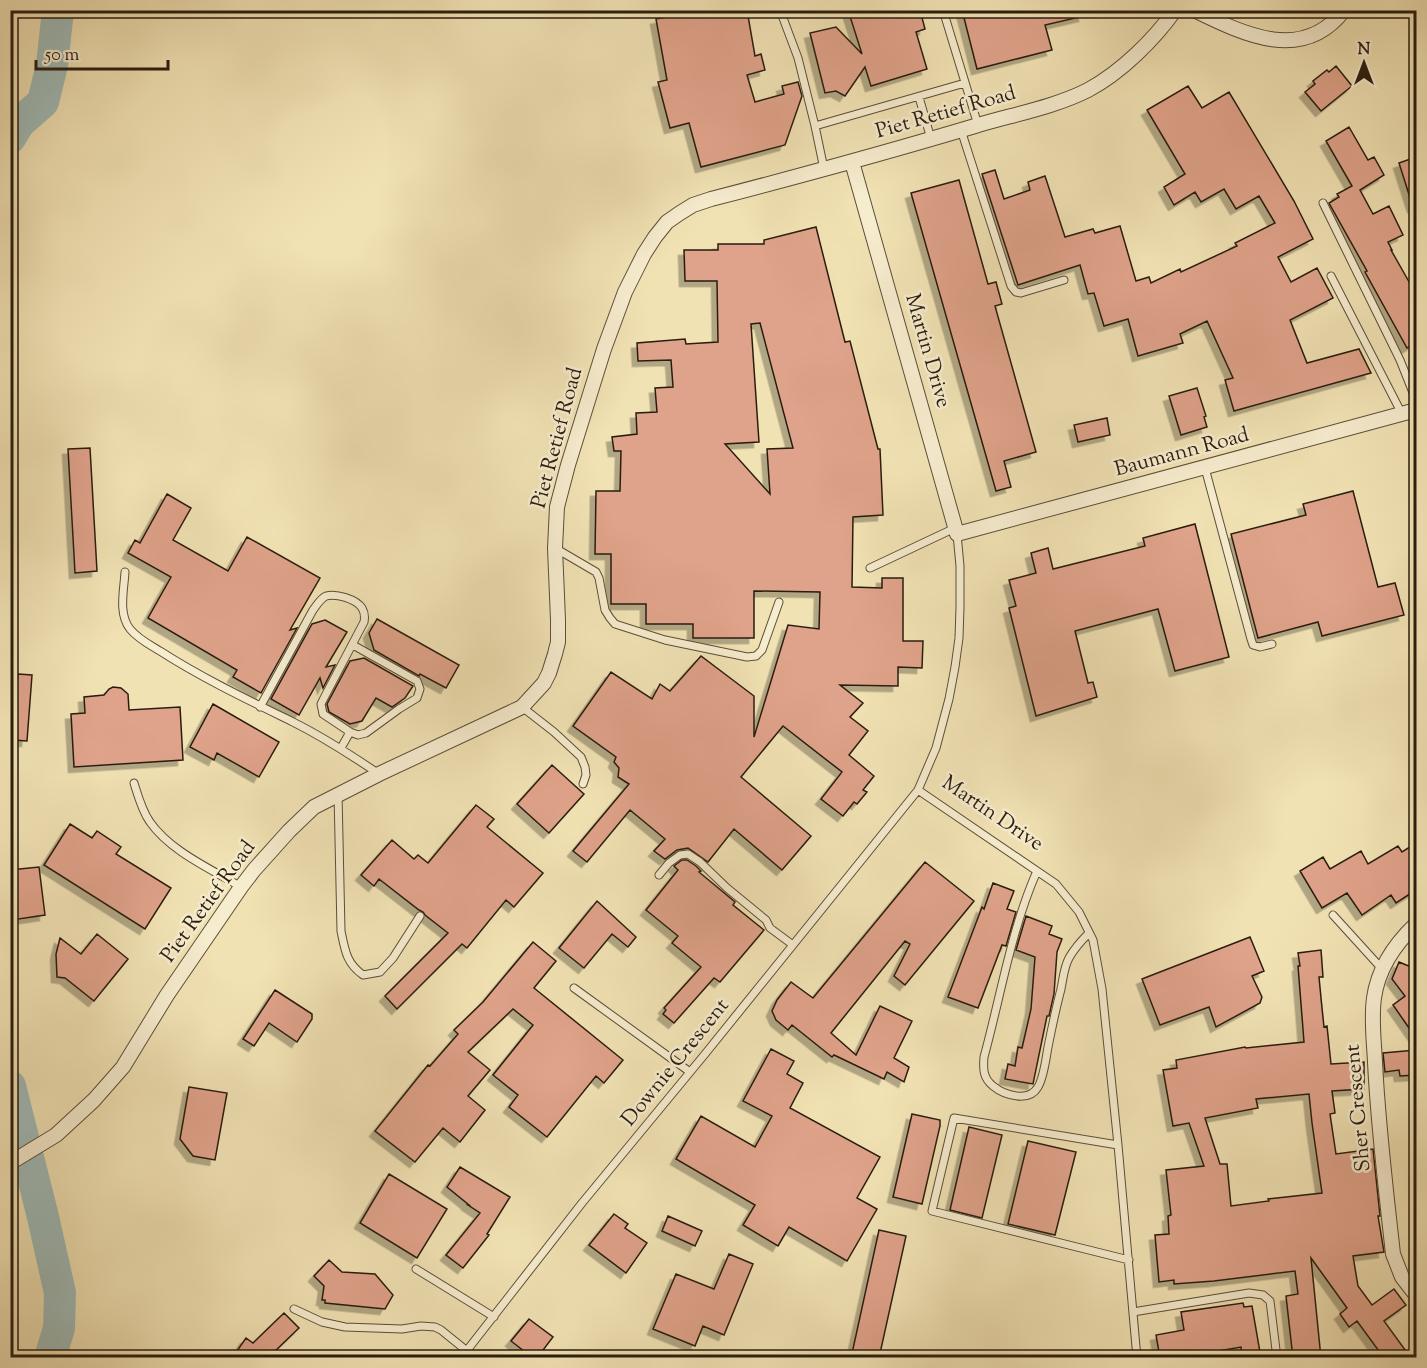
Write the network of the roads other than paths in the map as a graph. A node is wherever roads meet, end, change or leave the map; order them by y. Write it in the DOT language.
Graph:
graph roads {
  1 [pos="780,10"];
  2 [pos="943,10"];
  3 [pos="1175,10"];
  4 [pos="1194,10"];
  5 [pos="1344,10"];
  6 [pos="1163,17"];
  7 [pos="965,84"];
  8 [pos="919,97"];
  9 [pos="978,125"];
  10 [pos="815,126"];
  11 [pos="961,130"];
  12 [pos="931,139"];
  13 [pos="852,162"];
  14 [pos="824,169"];
  15 [pos="1323,203"];
  16 [pos="1331,276"];
  17 [pos="1064,280"];
  18 [pos="1416,400"];
  19 [pos="1416,410"];
  20 [pos="1402,414"];
  21 [pos="1205,468"];
  22 [pos="956,531"];
  23 [pos="555,548"];
  24 [pos="870,568"];
  25 [pos="125,572"];
  26 [pos="779,602"];
  27 [pos="353,645"];
  28 [pos="1272,645"];
  29 [pos="260,706"];
  30 [pos="522,707"];
  31 [pos="350,732"];
  32 [pos="341,748"];
  33 [pos="379,774"];
  34 [pos="134,783"];
  35 [pos="583,784"];
  36 [pos="918,790"];
  37 [pos="338,793"];
  38 [pos="1037,871"];
  39 [pos="659,875"];
  40 [pos="241,886"];
  41 [pos="1333,915"];
  42 [pos="420,916"];
  43 [pos="1416,924"];
  44 [pos="1089,933"];
  45 [pos="793,945"];
  46 [pos="1383,970"];
  47 [pos="574,988"];
  48 [pos="690,1072"];
  49 [pos="1118,1145"];
  50 [pos="10,1163"];
  51 [pos="1129,1260"];
  52 [pos="416,1269"];
  53 [pos="1416,1295"];
  54 [pos="294,1309"];
  55 [pos="1133,1312"];
  56 [pos="494,1317"];
  57 [pos="467,1351"];
  58 [pos="461,1358"];
  59 [pos="1137,1358"];
  60 [pos="1277,1358"];
  1 -- 10 [label="lane"];
  2 -- 7 [label="lane"];
  3 -- 6 [label="street, Piet Retief Road"];
  4 -- 5 [label="street"];
  6 -- 9 [label="street, Piet Retief Road"];
  7 -- 8 [label="lane"];
  7 -- 9 [label="lane"];
  8 -- 10 [label="lane"];
  8 -- 12 [label="lane"];
  9 -- 11 [label="street, Piet Retief Road"];
  10 -- 14 [label="lane"];
  11 -- 12 [label="street, Piet Retief Road"];
  11 -- 17 [label="lane"];
  12 -- 13 [label="street, Piet Retief Road"];
  13 -- 14 [label="street, Piet Retief Road"];
  13 -- 22 [label="street, Martin Drive"];
  14 -- 23 [label="street, Piet Retief Road"];
  15 -- 18 [label="lane"];
  16 -- 20 [label="lane"];
  19 -- 20 [label="street, Baumann Road"];
  20 -- 21 [label="street, Baumann Road"];
  21 -- 22 [label="street, Baumann Road"];
  21 -- 28 [label="lane"];
  22 -- 24 [label="lane"];
  22 -- 36 [label="lane, Martin Drive"];
  23 -- 26 [label="lane"];
  23 -- 30 [label="street, Piet Retief Road"];
  25 -- 29 [label="lane"];
  27 -- 29 [label="lane"];
  27 -- 31 [label="lane"];
  27 -- 31 [label="lane"];
  29 -- 32 [label="lane"];
  30 -- 33 [label="street, Piet Retief Road"];
  30 -- 35 [label="lane"];
  31 -- 32 [label="lane"];
  32 -- 33 [label="lane"];
  33 -- 37 [label="street, Piet Retief Road"];
  34 -- 40 [label="lane"];
  36 -- 38 [label="lane, Martin Drive"];
  36 -- 45 [label="lane, Downie Crescent"];
  37 -- 40 [label="street, Piet Retief Road"];
  37 -- 42 [label="lane"];
  38 -- 44 [label="lane, Martin Drive"];
  38 -- 44 [label="lane"];
  39 -- 45 [label="lane"];
  40 -- 50 [label="street, Piet Retief Road"];
  41 -- 46 [label="lane"];
  43 -- 46 [label="street, Sher Crescent"];
  44 -- 49 [label="lane, Martin Drive"];
  45 -- 48 [label="lane, Downie Crescent"];
  46 -- 53 [label="street, Sher Crescent"];
  47 -- 48 [label="lane"];
  48 -- 56 [label="lane, Downie Crescent"];
  49 -- 51 [label="lane, Martin Drive"];
  49 -- 51 [label="lane"];
  51 -- 55 [label="lane, Martin Drive"];
  52 -- 56 [label="lane"];
  54 -- 57 [label="lane"];
  55 -- 59 [label="lane, Martin Drive"];
  55 -- 60 [label="lane"];
  56 -- 57 [label="lane, Downie Crescent"];
  57 -- 58 [label="lane, Downie Crescent"];
}
